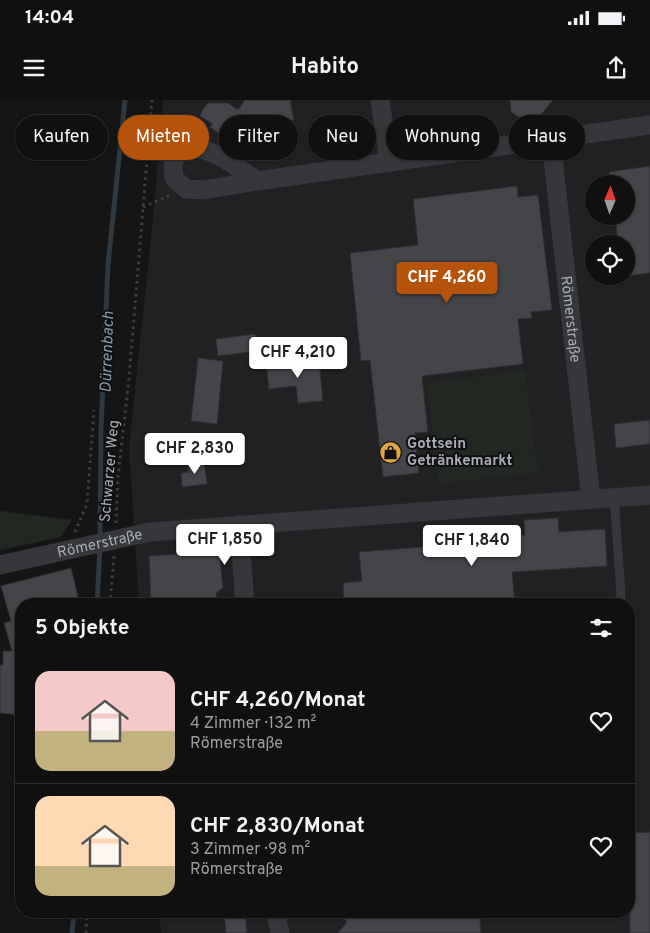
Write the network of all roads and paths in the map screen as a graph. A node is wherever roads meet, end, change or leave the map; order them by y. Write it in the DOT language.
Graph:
graph roads {
  1 [pos="152,100"];
  2 [pos="380,100"];
  3 [pos="650,126"];
  4 [pos="585,135"];
  5 [pos="509,146"];
  6 [pos="552,160"];
  7 [pos="390,163"];
  8 [pos="257,181"];
  9 [pos="186,189"];
  10 [pos="143,207"];
  11 [pos="94,410"];
  12 [pos="650,495"];
  13 [pos="614,497"];
  14 [pos="591,499"];
  15 [pos="239,525"];
  16 [pos="115,539"];
  17 [pos="83,546"];
  18 [pos="0,565"];
  19 [pos="110,598"];
  20 [pos="244,598"];
  21 [pos="621,598"];
  22 [pos="87,918"];
  23 [pos="277,918"];
  24 [pos="86,933"];
  25 [pos="280,933"];
  1 -- 10 [label="path, Schwarzer Weg"];
  2 -- 7 [label="street"];
  3 -- 4 [label="street"];
  5 -- 7 [label="street"];
  6 -- 14 [label="street, Römerstraße"];
  7 -- 8 [label="street"];
  8 -- 9 [label="street"];
  8 -- 9 [label="street"];
  9 -- 10 [label="path"];
  10 -- 16 [label="path, Schwarzer Weg"];
  11 -- 17 [label="path"];
  12 -- 13 [label="street, Römerstraße"];
  13 -- 14 [label="street, Römerstraße"];
  13 -- 21 [label="lane"];
  14 -- 15 [label="street, Römerstraße"];
  15 -- 16 [label="street, Römerstraße"];
  15 -- 20 [label="street"];
  16 -- 17 [label="street, Römerstraße"];
  16 -- 19 [label="path, Schwarzer Weg"];
  17 -- 18 [label="street, Römerstraße"];
  22 -- 24 [label="path"];
  23 -- 25 [label="street"];
}
